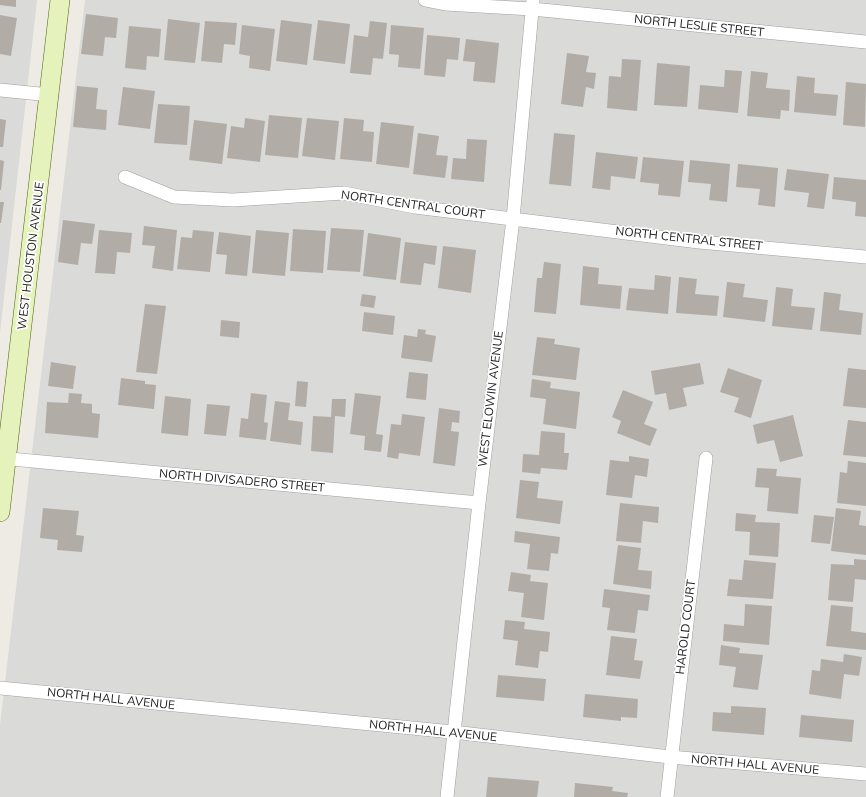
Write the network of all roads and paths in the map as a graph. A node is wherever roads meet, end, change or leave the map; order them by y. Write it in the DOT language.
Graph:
graph roads {
  1 [pos="60,0"];
  2 [pos="425,0"];
  3 [pos="532,5"];
  4 [pos="866,42"];
  5 [pos="0,90"];
  6 [pos="50,95"];
  7 [pos="125,177"];
  8 [pos="513,219"];
  9 [pos="866,257"];
  10 [pos="706,458"];
  11 [pos="3,459"];
  12 [pos="479,503"];
  13 [pos="0,512"];
  14 [pos="0,688"];
  15 [pos="453,732"];
  16 [pos="670,757"];
  17 [pos="866,774"];
  18 [pos="447,797"];
  19 [pos="667,797"];
  1 -- 6 [label="main road, WEST HOUSTON AVENUE"];
  2 -- 3 [label="street, NORTH LESLIE STREET"];
  3 -- 4 [label="street, NORTH LESLIE STREET"];
  3 -- 8 [label="street, WEST ELOWIN AVENUE"];
  5 -- 6 [label="street"];
  6 -- 11 [label="main road, WEST HOUSTON AVENUE"];
  7 -- 8 [label="street, NORTH CENTRAL COURT"];
  8 -- 9 [label="street, NORTH CENTRAL STREET"];
  8 -- 12 [label="street, WEST ELOWIN AVENUE"];
  10 -- 16 [label="street, HAROLD COURT"];
  11 -- 12 [label="street, NORTH DIVISADERO STREET"];
  11 -- 13 [label="main road, WEST HOUSTON AVENUE"];
  12 -- 15 [label="street, WEST ELOWIN AVENUE"];
  14 -- 15 [label="street, NORTH HALL AVENUE"];
  15 -- 16 [label="street, NORTH HALL AVENUE"];
  15 -- 18 [label="street, WEST ELOWIN AVENUE"];
  16 -- 17 [label="street, NORTH HALL AVENUE"];
  16 -- 19 [label="street, HAROLD COURT"];
}
